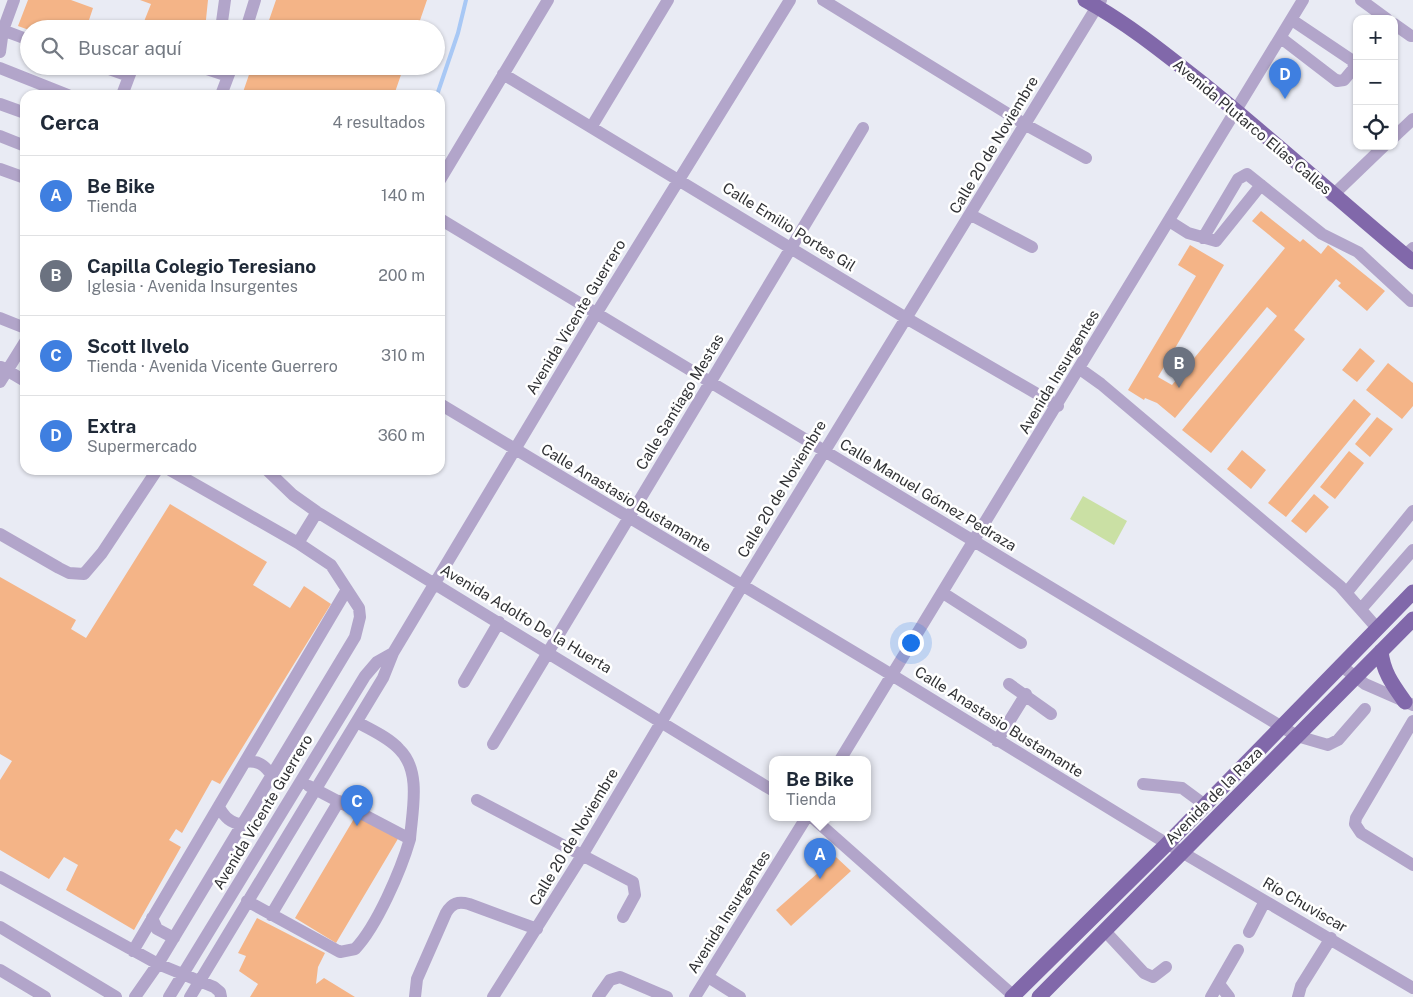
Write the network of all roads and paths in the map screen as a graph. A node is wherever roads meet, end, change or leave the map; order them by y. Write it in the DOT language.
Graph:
graph roads {
  1 [pos="14,0"];
  2 [pos="224,0"];
  3 [pos="255,0"];
  4 [pos="548,0"];
  5 [pos="668,0"];
  6 [pos="790,0"];
  7 [pos="823,0"];
  8 [pos="1303,0"];
  9 [pos="1361,0"];
  10 [pos="1094,2"];
  11 [pos="1382,15"];
  12 [pos="222,20"];
  13 [pos="249,20"];
  14 [pos="1292,20"];
  15 [pos="1398,27"];
  16 [pos="2,30"];
  17 [pos="1411,36"];
  18 [pos="20,37"];
  19 [pos="1281,38"];
  20 [pos="0,47"];
  21 [pos="0,52"];
  22 [pos="0,68"];
  23 [pos="503,74"];
  24 [pos="130,75"];
  25 [pos="228,75"];
  26 [pos="55,90"];
  27 [pos="124,90"];
  28 [pos="223,90"];
  29 [pos="0,104"];
  30 [pos="1235,110"];
  31 [pos="20,111"];
  32 [pos="1413,119"];
  33 [pos="1026,125"];
  34 [pos="592,126"];
  35 [pos="863,128"];
  36 [pos="1398,133"];
  37 [pos="0,136"];
  38 [pos="20,144"];
  39 [pos="1380,150"];
  40 [pos="1086,158"];
  41 [pos="0,169"];
  42 [pos="445,172"];
  43 [pos="20,176"];
  44 [pos="680,179"];
  45 [pos="1261,185"];
  46 [pos="1332,196"];
  47 [pos="971,215"];
  48 [pos="1169,221"];
  49 [pos="445,223"];
  50 [pos="1203,238"];
  51 [pos="1032,247"];
  52 [pos="792,248"];
  53 [pos="1410,255"];
  54 [pos="1412,301"];
  55 [pos="596,314"];
  56 [pos="0,318"];
  57 [pos="906,318"];
  58 [pos="20,326"];
  59 [pos="20,348"];
  60 [pos="4,368"];
  61 [pos="1080,369"];
  62 [pos="20,378"];
  63 [pos="0,382"];
  64 [pos="709,383"];
  65 [pos="1058,406"];
  66 [pos="445,407"];
  67 [pos="515,450"];
  68 [pos="824,452"];
  69 [pos="154,475"];
  70 [pos="179,475"];
  71 [pos="273,475"];
  72 [pos="1413,511"];
  73 [pos="316,512"];
  74 [pos="629,518"];
  75 [pos="0,534"];
  76 [pos="975,541"];
  77 [pos="298,543"];
  78 [pos="1413,550"];
  79 [pos="434,584"];
  80 [pos="742,586"];
  81 [pos="346,591"];
  82 [pos="1347,592"];
  83 [pos="1413,592"];
  84 [pos="943,593"];
  85 [pos="1361,609"];
  86 [pos="1412,621"];
  87 [pos="499,622"];
  88 [pos="1377,628"];
  89 [pos="1022,643"];
  90 [pos="1381,651"];
  91 [pos="549,652"];
  92 [pos="393,653"];
  93 [pos="1340,665"];
  94 [pos="892,675"];
  95 [pos="1355,677"];
  96 [pos="464,682"];
  97 [pos="1010,684"];
  98 [pos="1026,694"];
  99 [pos="1409,704"];
  100 [pos="1366,709"];
  101 [pos="1052,714"];
  102 [pos="664,721"];
  103 [pos="1413,721"];
  104 [pos="357,722"];
  105 [pos="1282,727"];
  106 [pos="1297,736"];
  107 [pos="997,742"];
  108 [pos="492,744"];
  109 [pos="842,756"];
  110 [pos="245,762"];
  111 [pos="272,776"];
  112 [pos="300,782"];
  113 [pos="1143,784"];
  114 [pos="769,788"];
  115 [pos="315,790"];
  116 [pos="477,800"];
  117 [pos="339,801"];
  118 [pos="1205,805"];
  119 [pos="219,807"];
  120 [pos="804,821"];
  121 [pos="816,821"];
  122 [pos="242,824"];
  123 [pos="410,839"];
  124 [pos="1167,844"];
  125 [pos="1181,851"];
  126 [pos="583,854"];
  127 [pos="1413,865"];
  128 [pos="0,877"];
  129 [pos="247,901"];
  130 [pos="1265,901"];
  131 [pos="271,915"];
  132 [pos="623,917"];
  133 [pos="152,918"];
  134 [pos="0,927"];
  135 [pos="537,929"];
  136 [pos="1104,930"];
  137 [pos="1249,932"];
  138 [pos="174,938"];
  139 [pos="1331,938"];
  140 [pos="1238,950"];
  141 [pos="133,951"];
  142 [pos="158,964"];
  143 [pos="1166,967"];
  144 [pos="0,970"];
  145 [pos="182,975"];
  146 [pos="708,978"];
  147 [pos="200,981"];
  148 [pos="1219,984"];
  149 [pos="1413,988"];
  150 [pos="600,994"];
  151 [pos="45,997"];
  152 [pos="116,997"];
  153 [pos="135,997"];
  154 [pos="169,997"];
  155 [pos="190,997"];
  156 [pos="221,997"];
  157 [pos="415,997"];
  158 [pos="493,997"];
  159 [pos="667,997"];
  160 [pos="695,997"];
  161 [pos="740,997"];
  162 [pos="1014,997"];
  163 [pos="1039,997"];
  164 [pos="1211,997"];
  165 [pos="1229,997"];
  166 [pos="1298,997"];
  1 -- 16 [label="street"];
  2 -- 12 [label="street"];
  3 -- 13 [label="street"];
  4 -- 23 [label="street"];
  5 -- 34 [label="street"];
  6 -- 44 [label="street, Avenida Vicente Guerrero"];
  7 -- 33 [label="street"];
  8 -- 14 [label="street, Avenida Insurgentes"];
  9 -- 11 [label="street"];
  10 -- 30 [label="main road, Avenida Plutarco Elías Calles"];
  10 -- 33 [label="street, Calle 20 de Noviembre"];
  14 -- 19 [label="street, Avenida Insurgentes"];
  14 -- 19 [label="street"];
  15 -- 17 [label="street"];
  16 -- 18 [label="street"];
  16 -- 20 [label="street"];
  19 -- 30 [label="street, Avenida Insurgentes"];
  20 -- 21 [label="street"];
  22 -- 26 [label="street"];
  23 -- 34 [label="street, Calle Emilio Portes Gil"];
  23 -- 42 [label="street"];
  24 -- 27 [label="street"];
  25 -- 28 [label="street"];
  29 -- 31 [label="street"];
  30 -- 46 [label="main road, Avenida Plutarco Elías Calles"];
  30 -- 48 [label="street, Avenida Insurgentes"];
  32 -- 36 [label="street"];
  33 -- 40 [label="street"];
  33 -- 47 [label="street, Calle 20 de Noviembre"];
  34 -- 44 [label="street, Calle Emilio Portes Gil"];
  35 -- 52 [label="street, Calle Santiago Mestas"];
  37 -- 38 [label="street"];
  39 -- 46 [label="street"];
  41 -- 43 [label="street"];
  44 -- 52 [label="street, Calle Emilio Portes Gil"];
  44 -- 55 [label="street, Avenida Vicente Guerrero"];
  45 -- 50 [label="street"];
  45 -- 50 [label="street"];
  45 -- 54 [label="street"];
  46 -- 53 [label="main road, Avenida Plutarco Elías Calles"];
  47 -- 51 [label="street"];
  47 -- 57 [label="street, Calle 20 de Noviembre"];
  48 -- 50 [label="street"];
  48 -- 61 [label="street, Avenida Insurgentes"];
  49 -- 55 [label="street, Calle Manuel Gómez Pedraza"];
  52 -- 57 [label="street, Calle Emilio Portes Gil"];
  52 -- 64 [label="street, Calle Santiago Mestas"];
  55 -- 64 [label="street, Calle Manuel Gómez Pedraza"];
  55 -- 67 [label="street, Avenida Vicente Guerrero"];
  56 -- 58 [label="street"];
  57 -- 65 [label="street, Calle Emilio Portes Gil"];
  57 -- 68 [label="street, Calle 20 de Noviembre"];
  59 -- 60 [label="street"];
  60 -- 62 [label="street"];
  60 -- 63 [label="street"];
  61 -- 65 [label="street, Avenida Insurgentes"];
  61 -- 82 [label="street"];
  64 -- 68 [label="street, Calle Manuel Gómez Pedraza"];
  64 -- 74 [label="street, Calle Santiago Mestas"];
  65 -- 76 [label="street, Avenida Insurgentes"];
  66 -- 67 [label="street, Calle Anastasio Bustamante"];
  67 -- 74 [label="street, Calle Anastasio Bustamante"];
  67 -- 79 [label="street, Avenida Vicente Guerrero"];
  68 -- 76 [label="street, Calle Manuel Gómez Pedraza"];
  68 -- 80 [label="street, Calle 20 de Noviembre"];
  69 -- 75 [label="street"];
  70 -- 77 [label="street"];
  71 -- 73 [label="street, Avenida Adolfo De la Huerta"];
  72 -- 82 [label="street"];
  73 -- 77 [label="street"];
  73 -- 79 [label="street, Avenida Adolfo De la Huerta"];
  74 -- 80 [label="street, Calle Anastasio Bustamante"];
  74 -- 91 [label="street, Calle Santiago Mestas"];
  76 -- 84 [label="street, Avenida Insurgentes"];
  76 -- 105 [label="street, Calle Manuel Gómez Pedraza"];
  77 -- 81 [label="street"];
  78 -- 85 [label="street"];
  79 -- 87 [label="street, Avenida Adolfo De la Huerta"];
  79 -- 92 [label="street, Avenida Vicente Guerrero"];
  80 -- 94 [label="street, Calle Anastasio Bustamante"];
  80 -- 102 [label="street, Calle 20 de Noviembre"];
  81 -- 110 [label="street"];
  81 -- 111 [label="street"];
  82 -- 85 [label="street"];
  83 -- 88 [label="main road, Avenida de la Raza"];
  84 -- 89 [label="street"];
  84 -- 94 [label="street, Avenida Insurgentes"];
  85 -- 88 [label="street"];
  86 -- 90 [label="main road, Avenida de la Raza"];
  87 -- 91 [label="street, Avenida Adolfo De la Huerta"];
  87 -- 96 [label="street"];
  88 -- 93 [label="main road, Avenida de la Raza"];
  90 -- 95 [label="main road, Avenida de la Raza"];
  90 -- 99 [label="main road"];
  91 -- 102 [label="street, Avenida Adolfo De la Huerta"];
  91 -- 108 [label="street, Calle Santiago Mestas"];
  92 -- 104 [label="street, Avenida Vicente Guerrero"];
  92 -- 112 [label="street, Avenida Vicente Guerrero"];
  93 -- 95 [label="street"];
  93 -- 105 [label="main road, Avenida de la Raza"];
  94 -- 107 [label="street, Calle Anastasio Bustamante"];
  94 -- 109 [label="street, Avenida Insurgentes"];
  95 -- 99 [label="street"];
  95 -- 106 [label="main road, Avenida de la Raza"];
  97 -- 98 [label="street"];
  98 -- 101 [label="street"];
  98 -- 107 [label="street"];
  100 -- 106 [label="street, Calle Manuel Gómez Pedraza"];
  102 -- 114 [label="street, Avenida Adolfo De la Huerta"];
  102 -- 126 [label="street, Calle 20 de Noviembre"];
  103 -- 127 [label="street"];
  104 -- 115 [label="street, Avenida Vicente Guerrero"];
  104 -- 123 [label="street"];
  105 -- 106 [label="street, Calle Manuel Gómez Pedraza"];
  105 -- 118 [label="main road, Avenida de la Raza"];
  106 -- 125 [label="main road, Avenida de la Raza"];
  107 -- 124 [label="street, Calle Anastasio Bustamante"];
  110 -- 111 [label="street"];
  110 -- 119 [label="street"];
  111 -- 122 [label="street"];
  112 -- 115 [label="street"];
  112 -- 145 [label="street, Avenida Vicente Guerrero"];
  113 -- 118 [label="street"];
  115 -- 117 [label="street"];
  115 -- 129 [label="street, Avenida Vicente Guerrero"];
  116 -- 126 [label="street"];
  117 -- 123 [label="street"];
  117 -- 131 [label="street"];
  118 -- 124 [label="main road, Avenida de la Raza"];
  119 -- 122 [label="street"];
  119 -- 133 [label="street"];
  120 -- 146 [label="street, Avenida Insurgentes"];
  121 -- 162 [label="street"];
  122 -- 138 [label="street"];
  123 -- 131 [label="street"];
  124 -- 125 [label="street, Calle Anastasio Bustamante"];
  124 -- 162 [label="main road, Avenida de la Raza"];
  125 -- 130 [label="street, Río Chuviscar"];
  125 -- 136 [label="main road, Avenida de la Raza"];
  126 -- 132 [label="street"];
  126 -- 135 [label="street, Calle 20 de Noviembre"];
  128 -- 141 [label="street"];
  129 -- 131 [label="street"];
  129 -- 147 [label="street, Avenida Vicente Guerrero"];
  130 -- 137 [label="street"];
  130 -- 139 [label="street, Río Chuviscar"];
  133 -- 138 [label="street"];
  133 -- 141 [label="street"];
  134 -- 152 [label="street"];
  135 -- 157 [label="street"];
  135 -- 158 [label="street, Calle 20 de Noviembre"];
  136 -- 143 [label="street"];
  136 -- 163 [label="main road, Avenida de la Raza"];
  138 -- 142 [label="street"];
  139 -- 149 [label="street, Río Chuviscar"];
  139 -- 166 [label="street"];
  140 -- 148 [label="street"];
  141 -- 142 [label="street"];
  142 -- 145 [label="street"];
  142 -- 153 [label="street"];
  144 -- 151 [label="street"];
  145 -- 147 [label="street"];
  145 -- 154 [label="street, Avenida Vicente Guerrero"];
  146 -- 160 [label="street, Avenida Insurgentes"];
  146 -- 161 [label="street"];
  147 -- 155 [label="street, Avenida Vicente Guerrero"];
  147 -- 156 [label="street"];
  148 -- 164 [label="street"];
  148 -- 165 [label="street"];
  150 -- 159 [label="street"];
}
